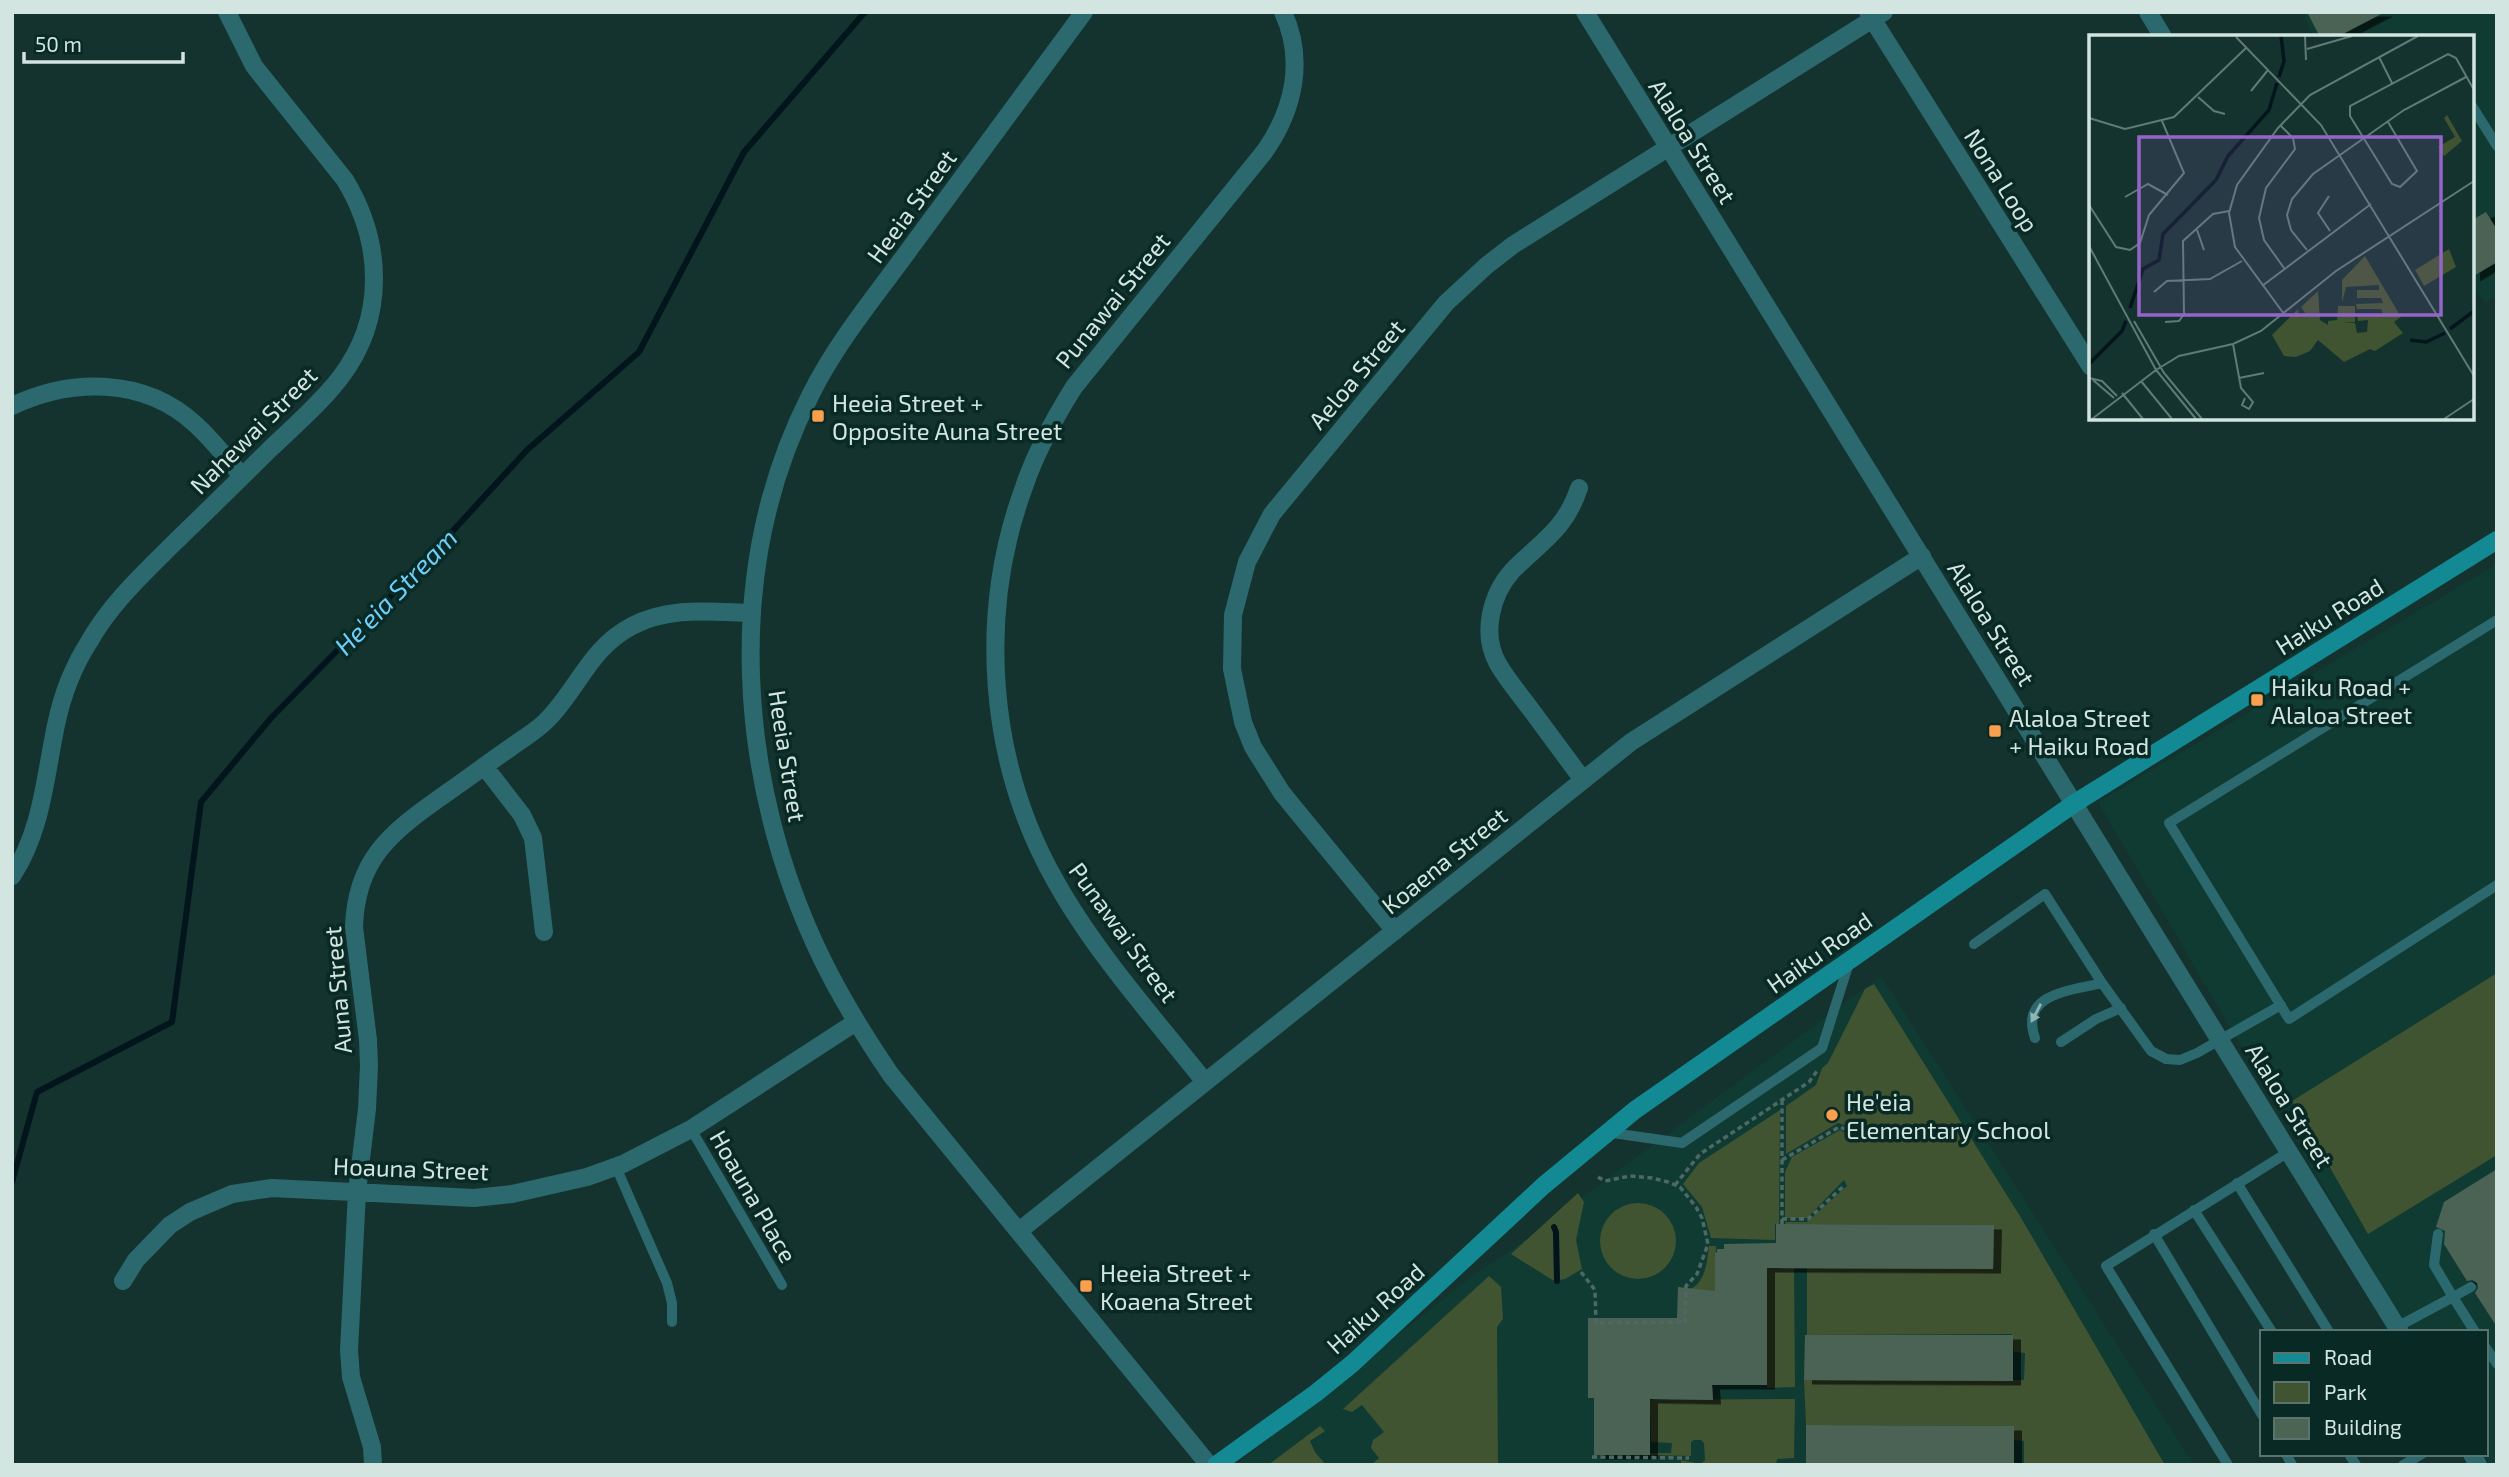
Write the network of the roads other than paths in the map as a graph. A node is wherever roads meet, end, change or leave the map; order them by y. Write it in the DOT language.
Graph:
graph roads {
  1 [pos="226,12"];
  2 [pos="1084,12"];
  3 [pos="1283,12"];
  4 [pos="1585,12"];
  5 [pos="2148,12"];
  6 [pos="1875,15"];
  7 [pos="2162,35"];
  8 [pos="2474,109"];
  9 [pos="2497,146"];
  10 [pos="1669,148"];
  11 [pos="2089,364"];
  12 [pos="12,406"];
  13 [pos="243,476"];
  14 [pos="1579,488"];
  15 [pos="2497,540"];
  16 [pos="1922,556"];
  17 [pos="752,613"];
  18 [pos="2497,620"];
  19 [pos="484,766"];
  20 [pos="1583,780"];
  21 [pos="2075,803"];
  22 [pos="12,876"];
  23 [pos="2497,885"];
  24 [pos="1395,931"];
  25 [pos="544,932"];
  26 [pos="1973,944"];
  27 [pos="1849,961"];
  28 [pos="2102,983"];
  29 [pos="2281,1005"];
  30 [pos="2121,1008"];
  31 [pos="856,1022"];
  32 [pos="2035,1038"];
  33 [pos="2222,1041"];
  34 [pos="2061,1042"];
  35 [pos="1205,1082"];
  36 [pos="691,1129"];
  37 [pos="1606,1132"];
  38 [pos="2290,1151"];
  39 [pos="616,1167"];
  40 [pos="2237,1183"];
  41 [pos="357,1192"];
  42 [pos="2194,1210"];
  43 [pos="1019,1231"];
  44 [pos="2154,1234"];
  45 [pos="2438,1234"];
  46 [pos="123,1281"];
  47 [pos="782,1285"];
  48 [pos="2471,1287"];
  49 [pos="2453,1297"];
  50 [pos="672,1322"];
  51 [pos="2398,1329"];
  52 [pos="2271,1330"];
  53 [pos="2328,1330"];
  54 [pos="2474,1330"];
  55 [pos="2490,1348"];
  56 [pos="2497,1364"];
  57 [pos="2260,1412"];
  58 [pos="373,1465"];
  59 [pos="1209,1465"];
  60 [pos="1216,1465"];
  61 [pos="2228,1465"];
  1 -- 13 [label="street, Nahewai Street"];
  2 -- 17 [label="street, Heeia Street"];
  3 -- 35 [label="street, Punawai Street"];
  4 -- 10 [label="street, Alaloa Street"];
  5 -- 7 [label="street"];
  6 -- 10 [label="street, Aeloa Street"];
  6 -- 11 [label="street, Nona Loop"];
  8 -- 9 [label="lane"];
  10 -- 16 [label="street, Alaloa Street"];
  10 -- 24 [label="street, Aeloa Street"];
  12 -- 13 [label="street"];
  13 -- 22 [label="street, Nahewai Street"];
  14 -- 20 [label="street"];
  15 -- 21 [label="main road, Haiku Road"];
  16 -- 20 [label="street, Koaena Street"];
  16 -- 21 [label="street, Alaloa Street"];
  17 -- 19 [label="street, Auna Street"];
  17 -- 31 [label="street, Heeia Street"];
  18 -- 29 [label="lane"];
  19 -- 25 [label="street"];
  19 -- 41 [label="street, Auna Street"];
  20 -- 24 [label="street, Koaena Street"];
  21 -- 27 [label="main road, Haiku Road"];
  21 -- 33 [label="street, Alaloa Street"];
  23 -- 29 [label="lane"];
  24 -- 35 [label="street, Koaena Street"];
  26 -- 28 [label="lane"];
  27 -- 37 [label="main road, Haiku Road"];
  27 -- 37 [label="lane"];
  28 -- 30 [label="lane"];
  28 -- 32 [label="lane, one-way"];
  29 -- 33 [label="lane"];
  30 -- 33 [label="lane"];
  30 -- 34 [label="lane"];
  31 -- 36 [label="street, Hoauna Street"];
  31 -- 43 [label="street, Heeia Street"];
  33 -- 38 [label="street, Alaloa Street"];
  35 -- 43 [label="street, Koaena Street"];
  36 -- 39 [label="street, Hoauna Street"];
  36 -- 47 [label="lane, Hoauna Place"];
  37 -- 60 [label="main road, Haiku Road"];
  38 -- 40 [label="lane"];
  38 -- 51 [label="street, Alaloa Street"];
  39 -- 41 [label="street, Hoauna Street"];
  39 -- 50 [label="lane"];
  40 -- 42 [label="lane"];
  40 -- 53 [label="lane"];
  41 -- 46 [label="street, Hoauna Street"];
  41 -- 58 [label="street, Auna Street"];
  42 -- 44 [label="lane"];
  42 -- 52 [label="lane"];
  43 -- 59 [label="street, Heeia Street"];
  44 -- 57 [label="lane"];
  44 -- 61 [label="lane"];
  45 -- 49 [label="lane"];
  48 -- 49 [label="lane"];
  49 -- 51 [label="lane"];
  49 -- 54 [label="lane"];
  55 -- 56 [label="lane"];
}
